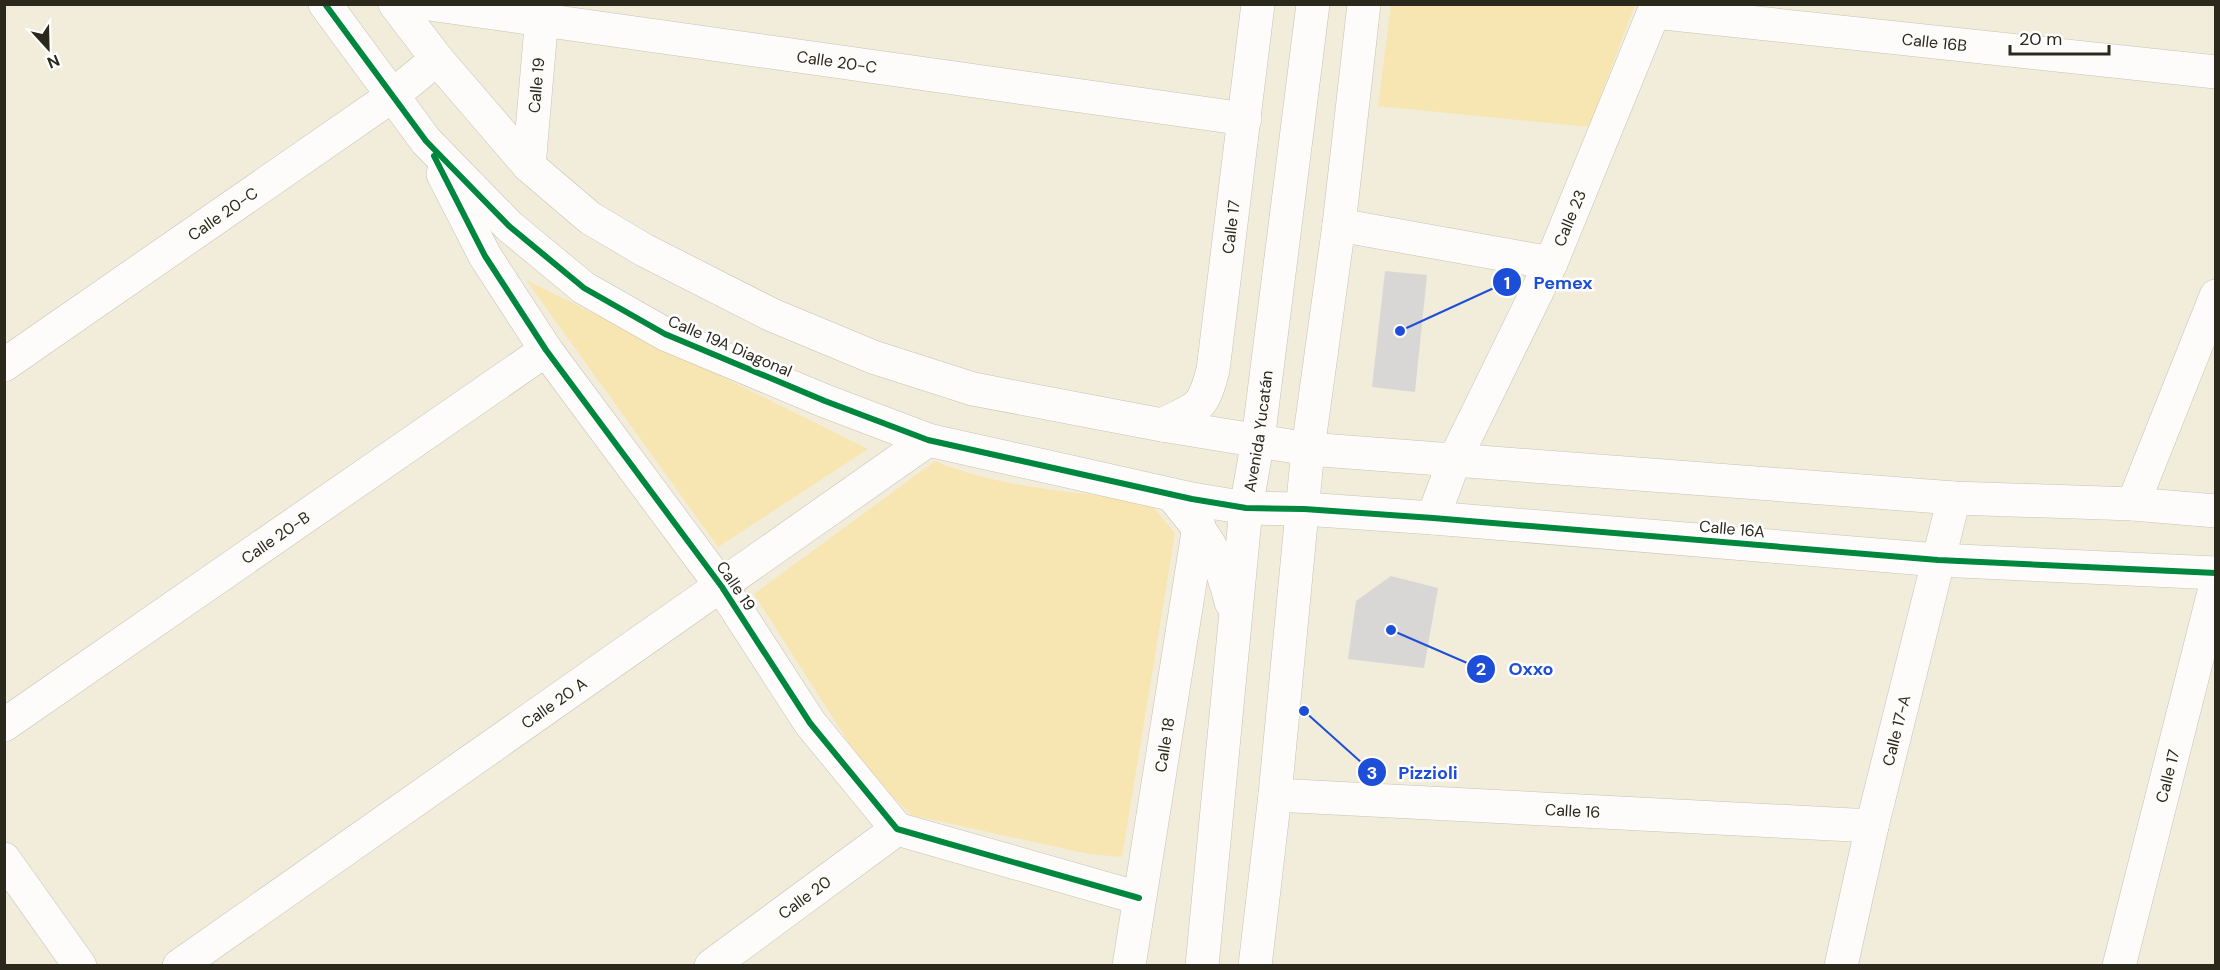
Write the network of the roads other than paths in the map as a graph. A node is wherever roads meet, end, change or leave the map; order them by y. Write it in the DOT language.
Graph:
graph roads {
  1 [pos="325,4"];
  2 [pos="395,4"];
  3 [pos="429,4"];
  4 [pos="1258,4"];
  5 [pos="1313,4"];
  6 [pos="1364,4"];
  7 [pos="1656,8"];
  8 [pos="542,13"];
  9 [pos="437,59"];
  10 [pos="2216,72"];
  11 [pos="392,96"];
  12 [pos="1245,119"];
  13 [pos="426,141"];
  14 [pos="529,166"];
  15 [pos="1339,225"];
  16 [pos="1551,263"];
  17 [pos="2216,296"];
  18 [pos="546,350"];
  19 [pos="4,365"];
  20 [pos="1162,425"];
  21 [pos="928,440"];
  22 [pos="1258,440"];
  23 [pos="1308,449"];
  24 [pos="1454,461"];
  25 [pos="1172,495"];
  26 [pos="1954,498"];
  27 [pos="2133,504"];
  28 [pos="1246,508"];
  29 [pos="1304,509"];
  30 [pos="2216,511"];
  31 [pos="1433,518"];
  32 [pos="1199,526"];
  33 [pos="1938,560"];
  34 [pos="2216,573"];
  35 [pos="2216,584"];
  36 [pos="722,586"];
  37 [pos="1235,619"];
  38 [pos="4,725"];
  39 [pos="1275,795"];
  40 [pos="1872,826"];
  41 [pos="897,829"];
  42 [pos="4,860"];
  43 [pos="1139,898"];
  44 [pos="81,966"];
  45 [pos="179,966"];
  46 [pos="711,966"];
  47 [pos="1129,966"];
  48 [pos="1203,966"];
  49 [pos="1255,966"];
  50 [pos="1841,966"];
  51 [pos="2118,966"];
  1 -- 11 [label="street, Calle 19A Diagonal"];
  2 -- 9 [label="street"];
  3 -- 8 [label="street, Calle 20-C"];
  4 -- 12 [label="street, Calle 17"];
  5 -- 22 [label="street, Avenida Yucatán"];
  6 -- 15 [label="street"];
  7 -- 10 [label="street, Calle 16B"];
  7 -- 16 [label="street, Calle 23"];
  8 -- 12 [label="street, Calle 20-C"];
  8 -- 14 [label="street, Calle 19"];
  9 -- 11 [label="street, Calle 20-C"];
  9 -- 14 [label="street"];
  11 -- 13 [label="street, Calle 19A Diagonal"];
  11 -- 19 [label="street, Calle 20-C"];
  12 -- 20 [label="street, Calle 17"];
  13 -- 18 [label="street, Calle 19"];
  13 -- 21 [label="street, Calle 19A Diagonal"];
  14 -- 20 [label="street"];
  15 -- 16 [label="street"];
  15 -- 23 [label="street"];
  16 -- 24 [label="street, Calle 23"];
  17 -- 27 [label="street"];
  18 -- 36 [label="street, Calle 19"];
  18 -- 38 [label="street, Calle 20-B"];
  20 -- 22 [label="street"];
  21 -- 25 [label="street, Calle 19A Diagonal"];
  21 -- 36 [label="street, Calle 20 A"];
  22 -- 23 [label="street"];
  22 -- 28 [label="street, Avenida Yucatán"];
  23 -- 24 [label="street"];
  23 -- 29 [label="street"];
  24 -- 26 [label="street"];
  24 -- 31 [label="street, Calle 23"];
  25 -- 28 [label="street, Calle 19A Diagonal"];
  25 -- 32 [label="street"];
  26 -- 27 [label="street"];
  26 -- 33 [label="street, Calle 17-A"];
  27 -- 30 [label="street"];
  28 -- 29 [label="street, Calle 16A"];
  28 -- 37 [label="street, Avenida Yucatán"];
  29 -- 31 [label="street, Calle 16A"];
  29 -- 39 [label="street"];
  31 -- 33 [label="street, Calle 16A"];
  32 -- 37 [label="street"];
  32 -- 43 [label="street, Calle 18"];
  33 -- 34 [label="street, Calle 16A"];
  33 -- 40 [label="street, Calle 17-A"];
  35 -- 51 [label="street, Calle 17"];
  36 -- 41 [label="street, Calle 19"];
  36 -- 45 [label="street, Calle 20 A"];
  37 -- 48 [label="street, Avenida Yucatán"];
  39 -- 40 [label="street, Calle 16"];
  39 -- 49 [label="street"];
  40 -- 50 [label="street, Calle 17-A"];
  41 -- 43 [label="street"];
  41 -- 46 [label="street, Calle 20"];
  42 -- 44 [label="street"];
  43 -- 47 [label="street, Calle 18"];
}
